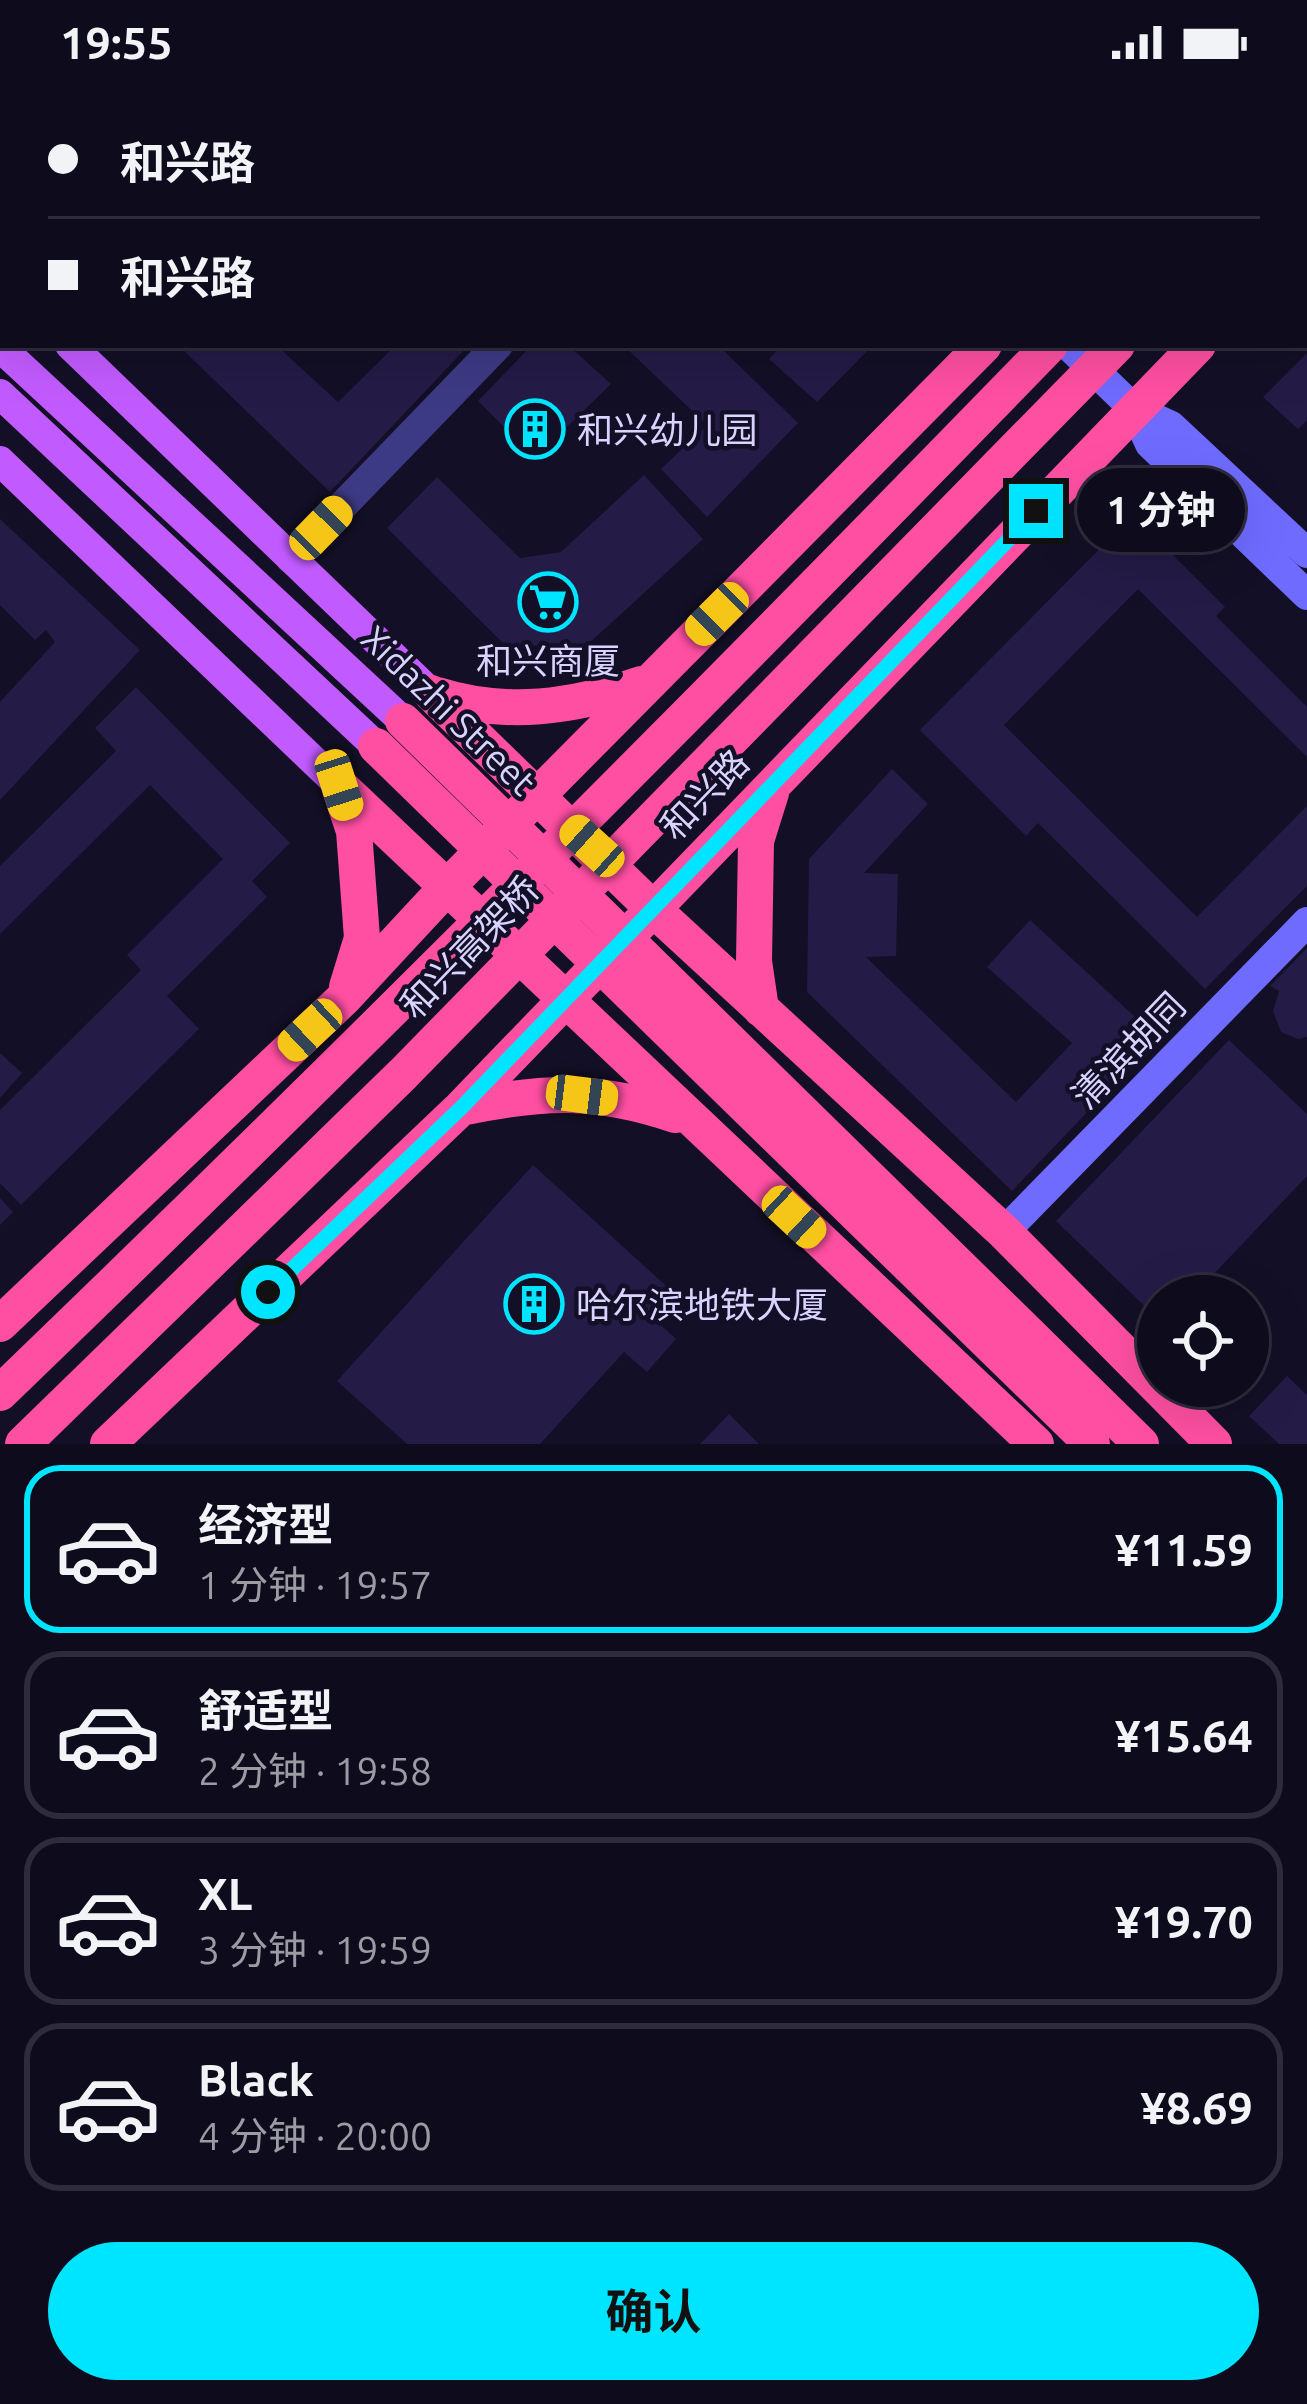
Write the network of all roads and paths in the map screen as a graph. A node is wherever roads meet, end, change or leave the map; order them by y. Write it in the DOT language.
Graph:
graph roads {
  1 [pos="1,348"];
  2 [pos="73,348"];
  3 [pos="495,348"];
  4 [pos="981,348"];
  5 [pos="1047,348"];
  6 [pos="1071,348"];
  7 [pos="1114,348"];
  8 [pos="1195,348"];
  9 [pos="0,394"];
  10 [pos="1134,409"];
  11 [pos="0,461"];
  12 [pos="1307,553"];
  13 [pos="291,559"];
  14 [pos="1307,595"];
  15 [pos="650,681"];
  16 [pos="431,693"];
  17 [pos="403,721"];
  18 [pos="376,746"];
  19 [pos="773,784"];
  20 [pos="339,785"];
  21 [pos="537,796"];
  22 [pos="448,886"];
  23 [pos="652,908"];
  24 [pos="1307,922"];
  25 [pos="344,998"];
  26 [pos="563,1000"];
  27 [pos="761,1009"];
  28 [pos="461,1108"];
  29 [pos="690,1120"];
  30 [pos="1004,1232"];
  31 [pos="0,1324"];
  32 [pos="0,1393"];
  33 [pos="23,1444"];
  34 [pos="107,1444"];
  35 [pos="1036,1444"];
  36 [pos="1092,1444"];
  37 [pos="1141,1444"];
  38 [pos="1214,1444"];
  1 -- 17 [label="main road, Xidazhi Street"];
  2 -- 13 [label="main road"];
  3 -- 13 [label="street"];
  4 -- 15 [label="highway"];
  5 -- 32 [label="highway, 和兴高架桥, bridge"];
  6 -- 10 [label="main road"];
  7 -- 33 [label="highway, 和兴高架桥, bridge"];
  8 -- 10 [label="highway, 和兴路"];
  9 -- 18 [label="main road"];
  10 -- 12 [label="main road"];
  10 -- 14 [label="main road"];
  10 -- 19 [label="highway, 和兴路"];
  11 -- 20 [label="main road"];
  13 -- 16 [label="main road"];
  15 -- 16 [label="highway"];
  15 -- 21 [label="highway"];
  16 -- 21 [label="highway"];
  17 -- 37 [label="highway, Xidazhi Street, bridge"];
  18 -- 36 [label="highway, bridge"];
  19 -- 23 [label="highway, 和兴路"];
  19 -- 27 [label="highway"];
  20 -- 22 [label="highway"];
  20 -- 25 [label="highway"];
  21 -- 22 [label="highway"];
  21 -- 23 [label="highway"];
  22 -- 25 [label="highway"];
  22 -- 26 [label="highway"];
  23 -- 26 [label="highway, 和兴路"];
  23 -- 27 [label="highway"];
  24 -- 30 [label="main road, 清滨胡同"];
  25 -- 31 [label="highway"];
  26 -- 28 [label="highway, 和兴路"];
  26 -- 29 [label="highway"];
  27 -- 30 [label="highway"];
  28 -- 29 [label="highway"];
  28 -- 34 [label="highway, 和兴路"];
  29 -- 35 [label="highway"];
  30 -- 38 [label="highway"];
}
